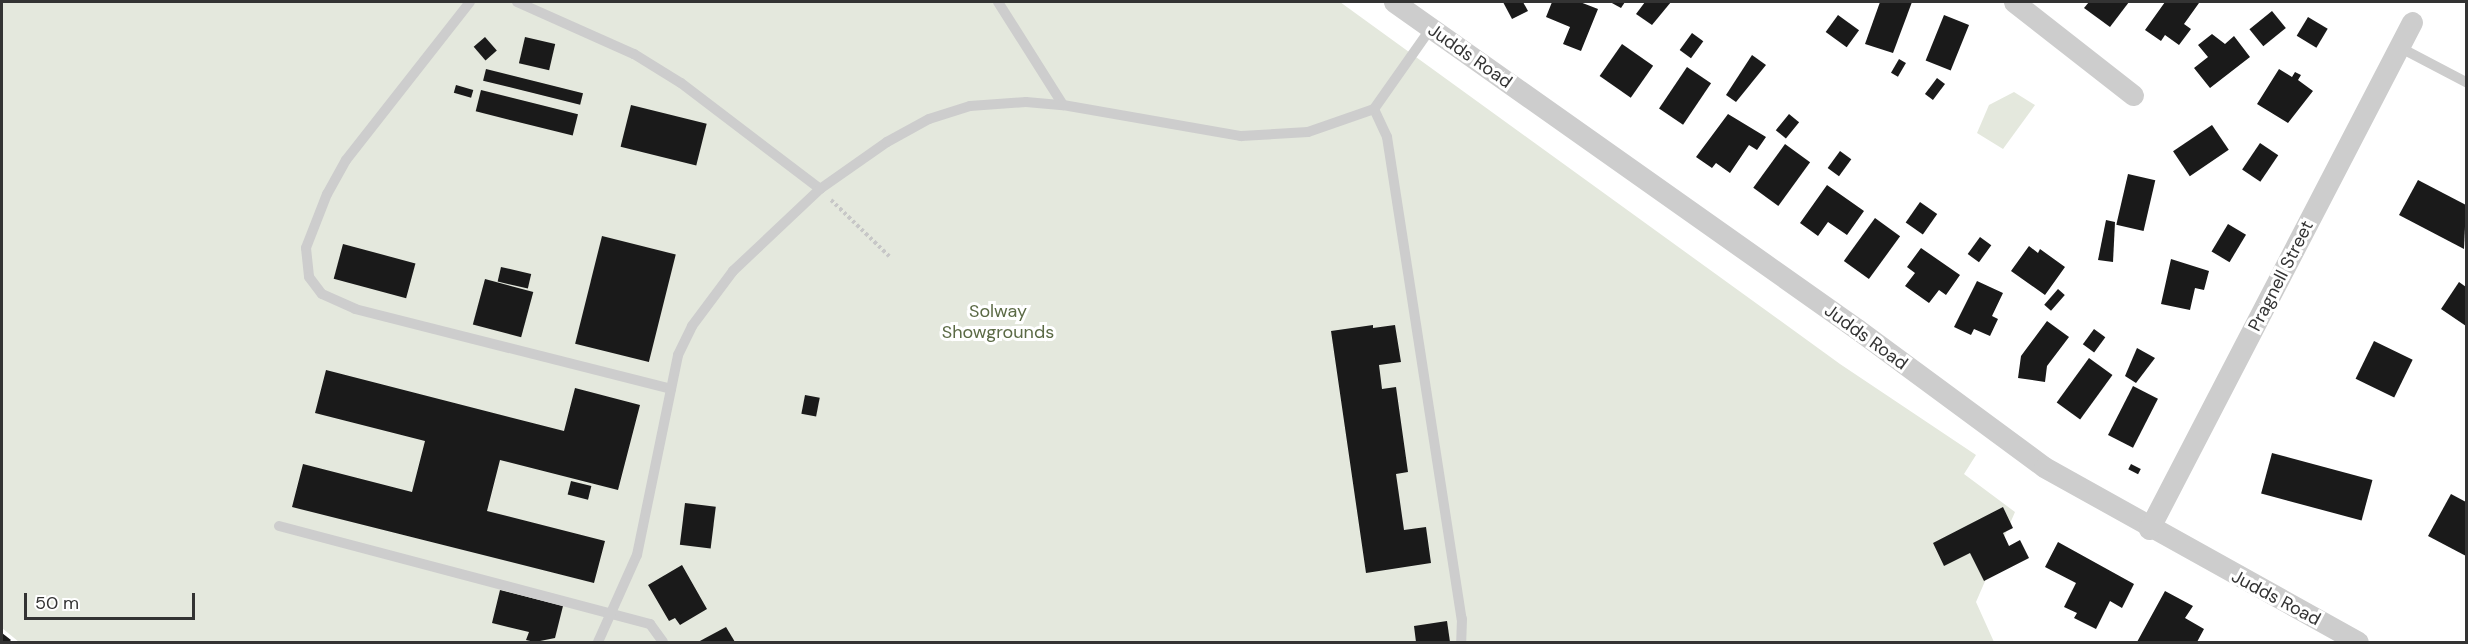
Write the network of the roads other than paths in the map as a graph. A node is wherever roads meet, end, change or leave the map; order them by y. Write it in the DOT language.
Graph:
graph roads {
  1 [pos="470,2"];
  2 [pos="517,2"];
  3 [pos="998,2"];
  4 [pos="1394,2"];
  5 [pos="2014,2"];
  6 [pos="2412,22"];
  7 [pos="1431,28"];
  8 [pos="2399,47"];
  9 [pos="2466,82"];
  10 [pos="2133,94"];
  11 [pos="1063,105"];
  12 [pos="1374,109"];
  13 [pos="820,189"];
  14 [pos="671,389"];
  15 [pos="279,526"];
  16 [pos="2150,529"];
  17 [pos="611,614"];
  18 [pos="2329,635"];
  19 [pos="598,642"];
  20 [pos="663,642"];
  21 [pos="1461,642"];
  22 [pos="2358,642"];
  1 -- 14 [label="lane"];
  2 -- 13 [label="lane"];
  3 -- 11 [label="lane"];
  4 -- 7 [label="street, Judds Road"];
  5 -- 10 [label="street"];
  6 -- 8 [label="street, Pragnell Street"];
  7 -- 12 [label="lane"];
  7 -- 16 [label="street, Judds Road"];
  8 -- 9 [label="lane"];
  8 -- 16 [label="street, Pragnell Street"];
  11 -- 12 [label="lane"];
  11 -- 13 [label="lane"];
  12 -- 21 [label="lane"];
  13 -- 14 [label="lane"];
  14 -- 17 [label="lane"];
  15 -- 17 [label="lane"];
  16 -- 18 [label="street, Judds Road"];
  17 -- 19 [label="lane"];
  17 -- 20 [label="lane"];
  18 -- 22 [label="street, Judds Road"];
}
